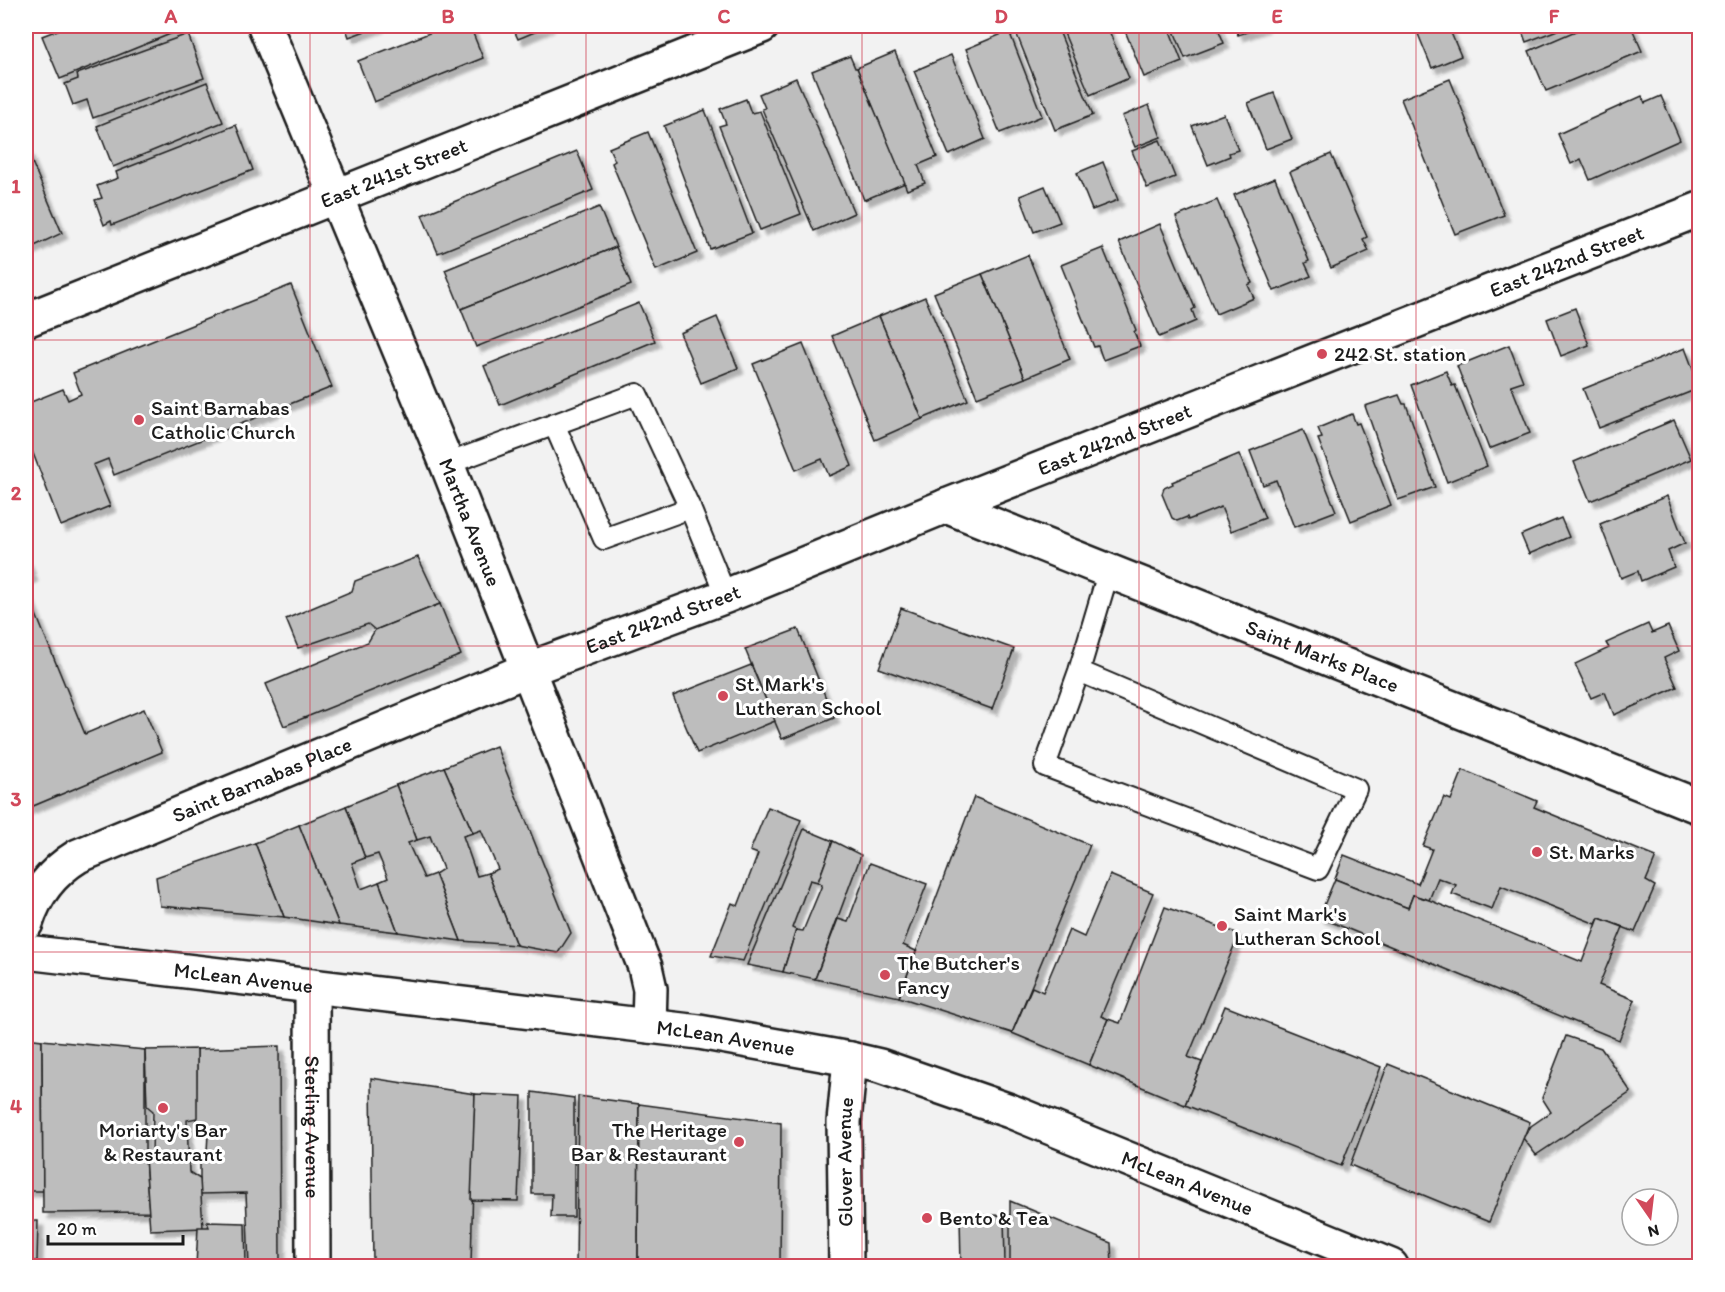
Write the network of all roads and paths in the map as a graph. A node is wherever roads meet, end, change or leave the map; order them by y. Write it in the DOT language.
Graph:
graph roads {
  1 [pos="265,26"];
  2 [pos="762,26"];
  3 [pos="335,196"];
  4 [pos="1700,209"];
  5 [pos="26,320"];
  6 [pos="554,424"];
  7 [pos="447,464"];
  8 [pos="946,506"];
  9 [pos="690,508"];
  10 [pos="1109,570"];
  11 [pos="726,596"];
  12 [pos="529,669"];
  13 [pos="1079,671"];
  14 [pos="1700,807"];
  15 [pos="26,923"];
  16 [pos="26,952"];
  17 [pos="312,986"];
  18 [pos="649,1026"];
  19 [pos="850,1059"];
  20 [pos="313,1266"];
  21 [pos="846,1266"];
  22 [pos="1391,1266"];
  1 -- 3 [label="street, Martha Avenue"];
  2 -- 3 [label="street, East 241st Street"];
  3 -- 5 [label="street, East 241st Street"];
  3 -- 7 [label="street, Martha Avenue"];
  4 -- 8 [label="street, East 242nd Street"];
  6 -- 7 [label="lane"];
  6 -- 9 [label="lane"];
  6 -- 9 [label="lane"];
  7 -- 12 [label="street, Martha Avenue"];
  8 -- 10 [label="street, Saint Marks Place"];
  8 -- 11 [label="street, East 242nd Street"];
  9 -- 11 [label="lane"];
  10 -- 13 [label="lane"];
  10 -- 14 [label="street, Saint Marks Place"];
  11 -- 12 [label="street, East 242nd Street"];
  12 -- 15 [label="street, Saint Barnabas Place"];
  12 -- 18 [label="street, Martha Avenue"];
  13 -- 13 [label="lane"];
  16 -- 17 [label="street, McLean Avenue"];
  17 -- 18 [label="street, McLean Avenue"];
  17 -- 20 [label="street, Sterling Avenue"];
  18 -- 19 [label="street, McLean Avenue"];
  19 -- 21 [label="street, Glover Avenue"];
  19 -- 22 [label="street, McLean Avenue"];
}
